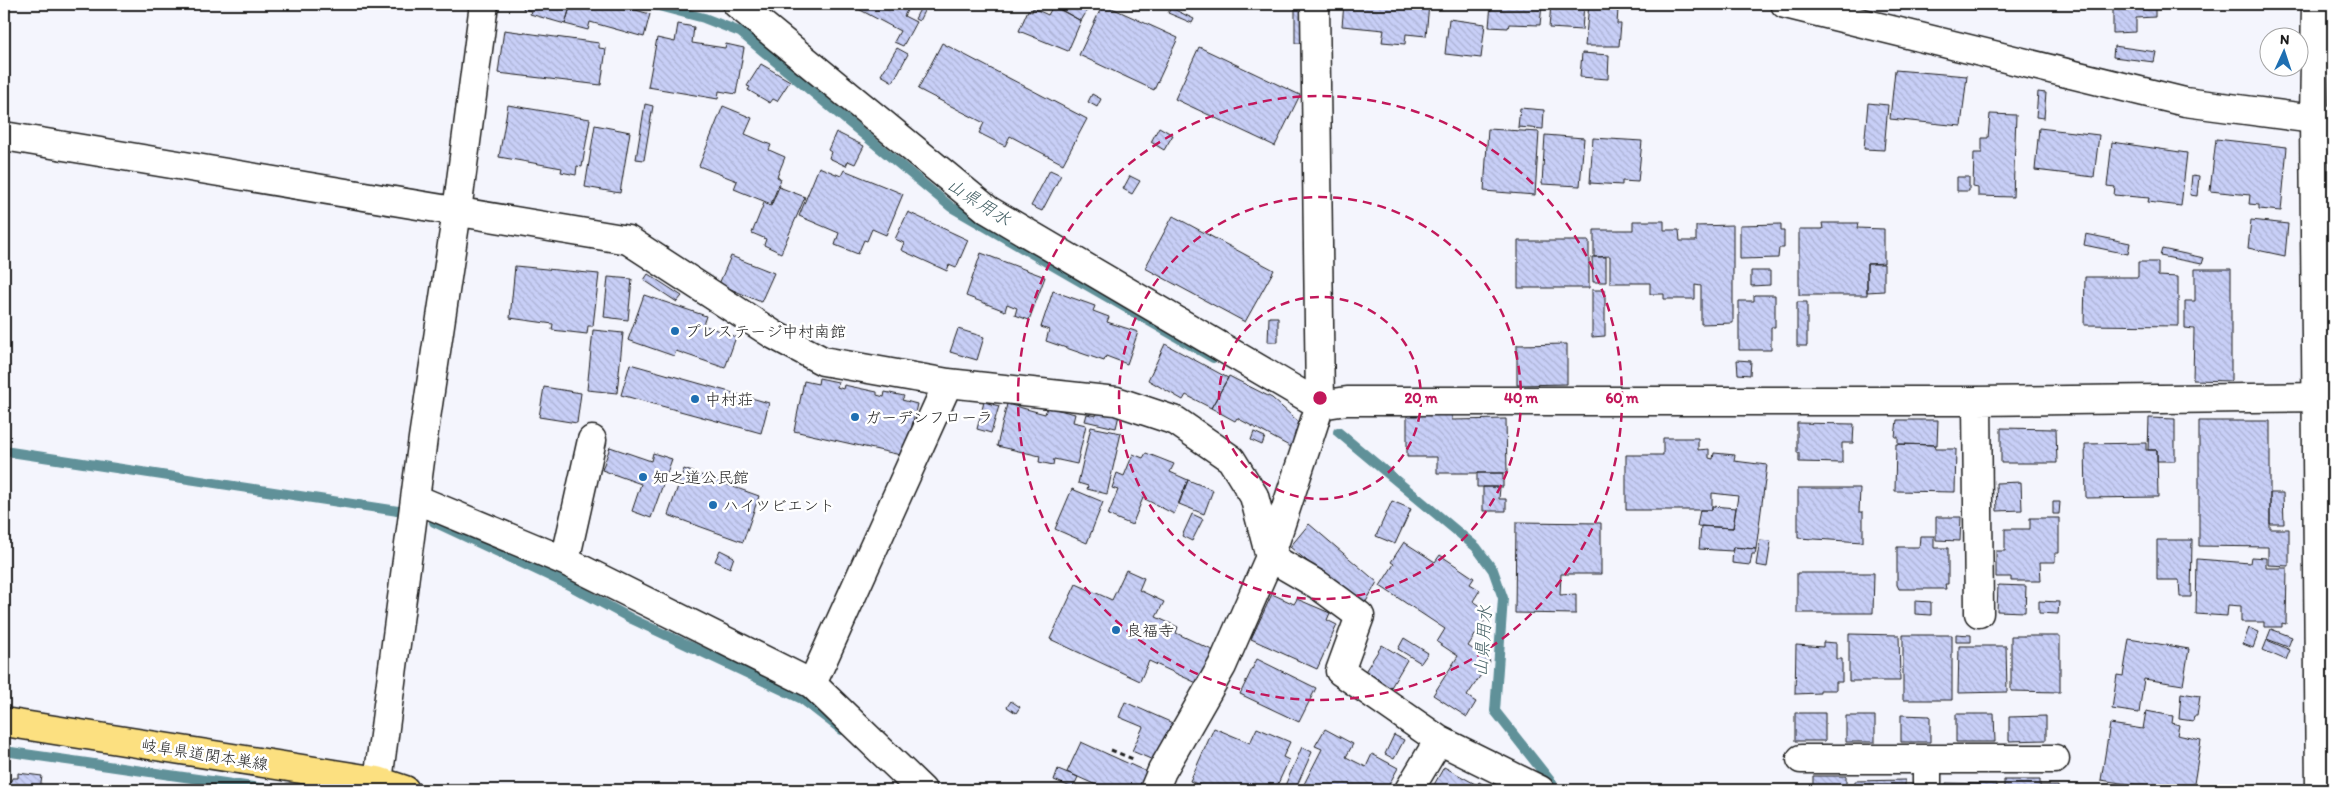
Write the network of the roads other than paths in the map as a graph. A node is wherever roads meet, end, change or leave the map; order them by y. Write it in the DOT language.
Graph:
graph roads {
  1 [pos="484,4"];
  2 [pos="737,4"];
  3 [pos="1315,4"];
  4 [pos="1785,4"];
  5 [pos="2316,4"];
  6 [pos="2324,119"];
  7 [pos="4,136"];
  8 [pos="457,211"];
  9 [pos="948,383"];
  10 [pos="2325,397"];
  11 [pos="1977,401"];
  12 [pos="1320,404"];
  13 [pos="592,440"];
  14 [pos="416,499"];
  15 [pos="1270,557"];
  16 [pos="565,561"];
  17 [pos="1979,613"];
  18 [pos="812,684"];
  19 [pos="4,722"];
  20 [pos="1439,740"];
  21 [pos="1801,759"];
  22 [pos="1927,759"];
  23 [pos="2055,759"];
  24 [pos="378,781"];
  25 [pos="405,790"];
  26 [pos="922,790"];
  27 [pos="1154,790"];
  28 [pos="1409,790"];
  29 [pos="1540,790"];
  30 [pos="1927,790"];
  31 [pos="2320,790"];
  1 -- 8 [label="street"];
  2 -- 12 [label="street"];
  3 -- 12 [label="street"];
  4 -- 6 [label="street"];
  5 -- 6 [label="street"];
  6 -- 10 [label="street"];
  7 -- 8 [label="street"];
  8 -- 9 [label="street"];
  8 -- 14 [label="street"];
  9 -- 15 [label="street"];
  9 -- 18 [label="street"];
  10 -- 11 [label="street"];
  10 -- 31 [label="street"];
  11 -- 12 [label="street"];
  11 -- 17 [label="street"];
  12 -- 15 [label="street"];
  13 -- 16 [label="street"];
  14 -- 16 [label="street"];
  14 -- 24 [label="street"];
  15 -- 20 [label="street"];
  15 -- 27 [label="street"];
  16 -- 18 [label="street"];
  18 -- 26 [label="street"];
  19 -- 24 [label="main road, 岐阜県道関本巣線"];
  20 -- 28 [label="street"];
  20 -- 29 [label="street"];
  21 -- 22 [label="street"];
  22 -- 23 [label="street"];
  22 -- 30 [label="street"];
  24 -- 25 [label="main road, 岐阜県道関本巣線"];
}
